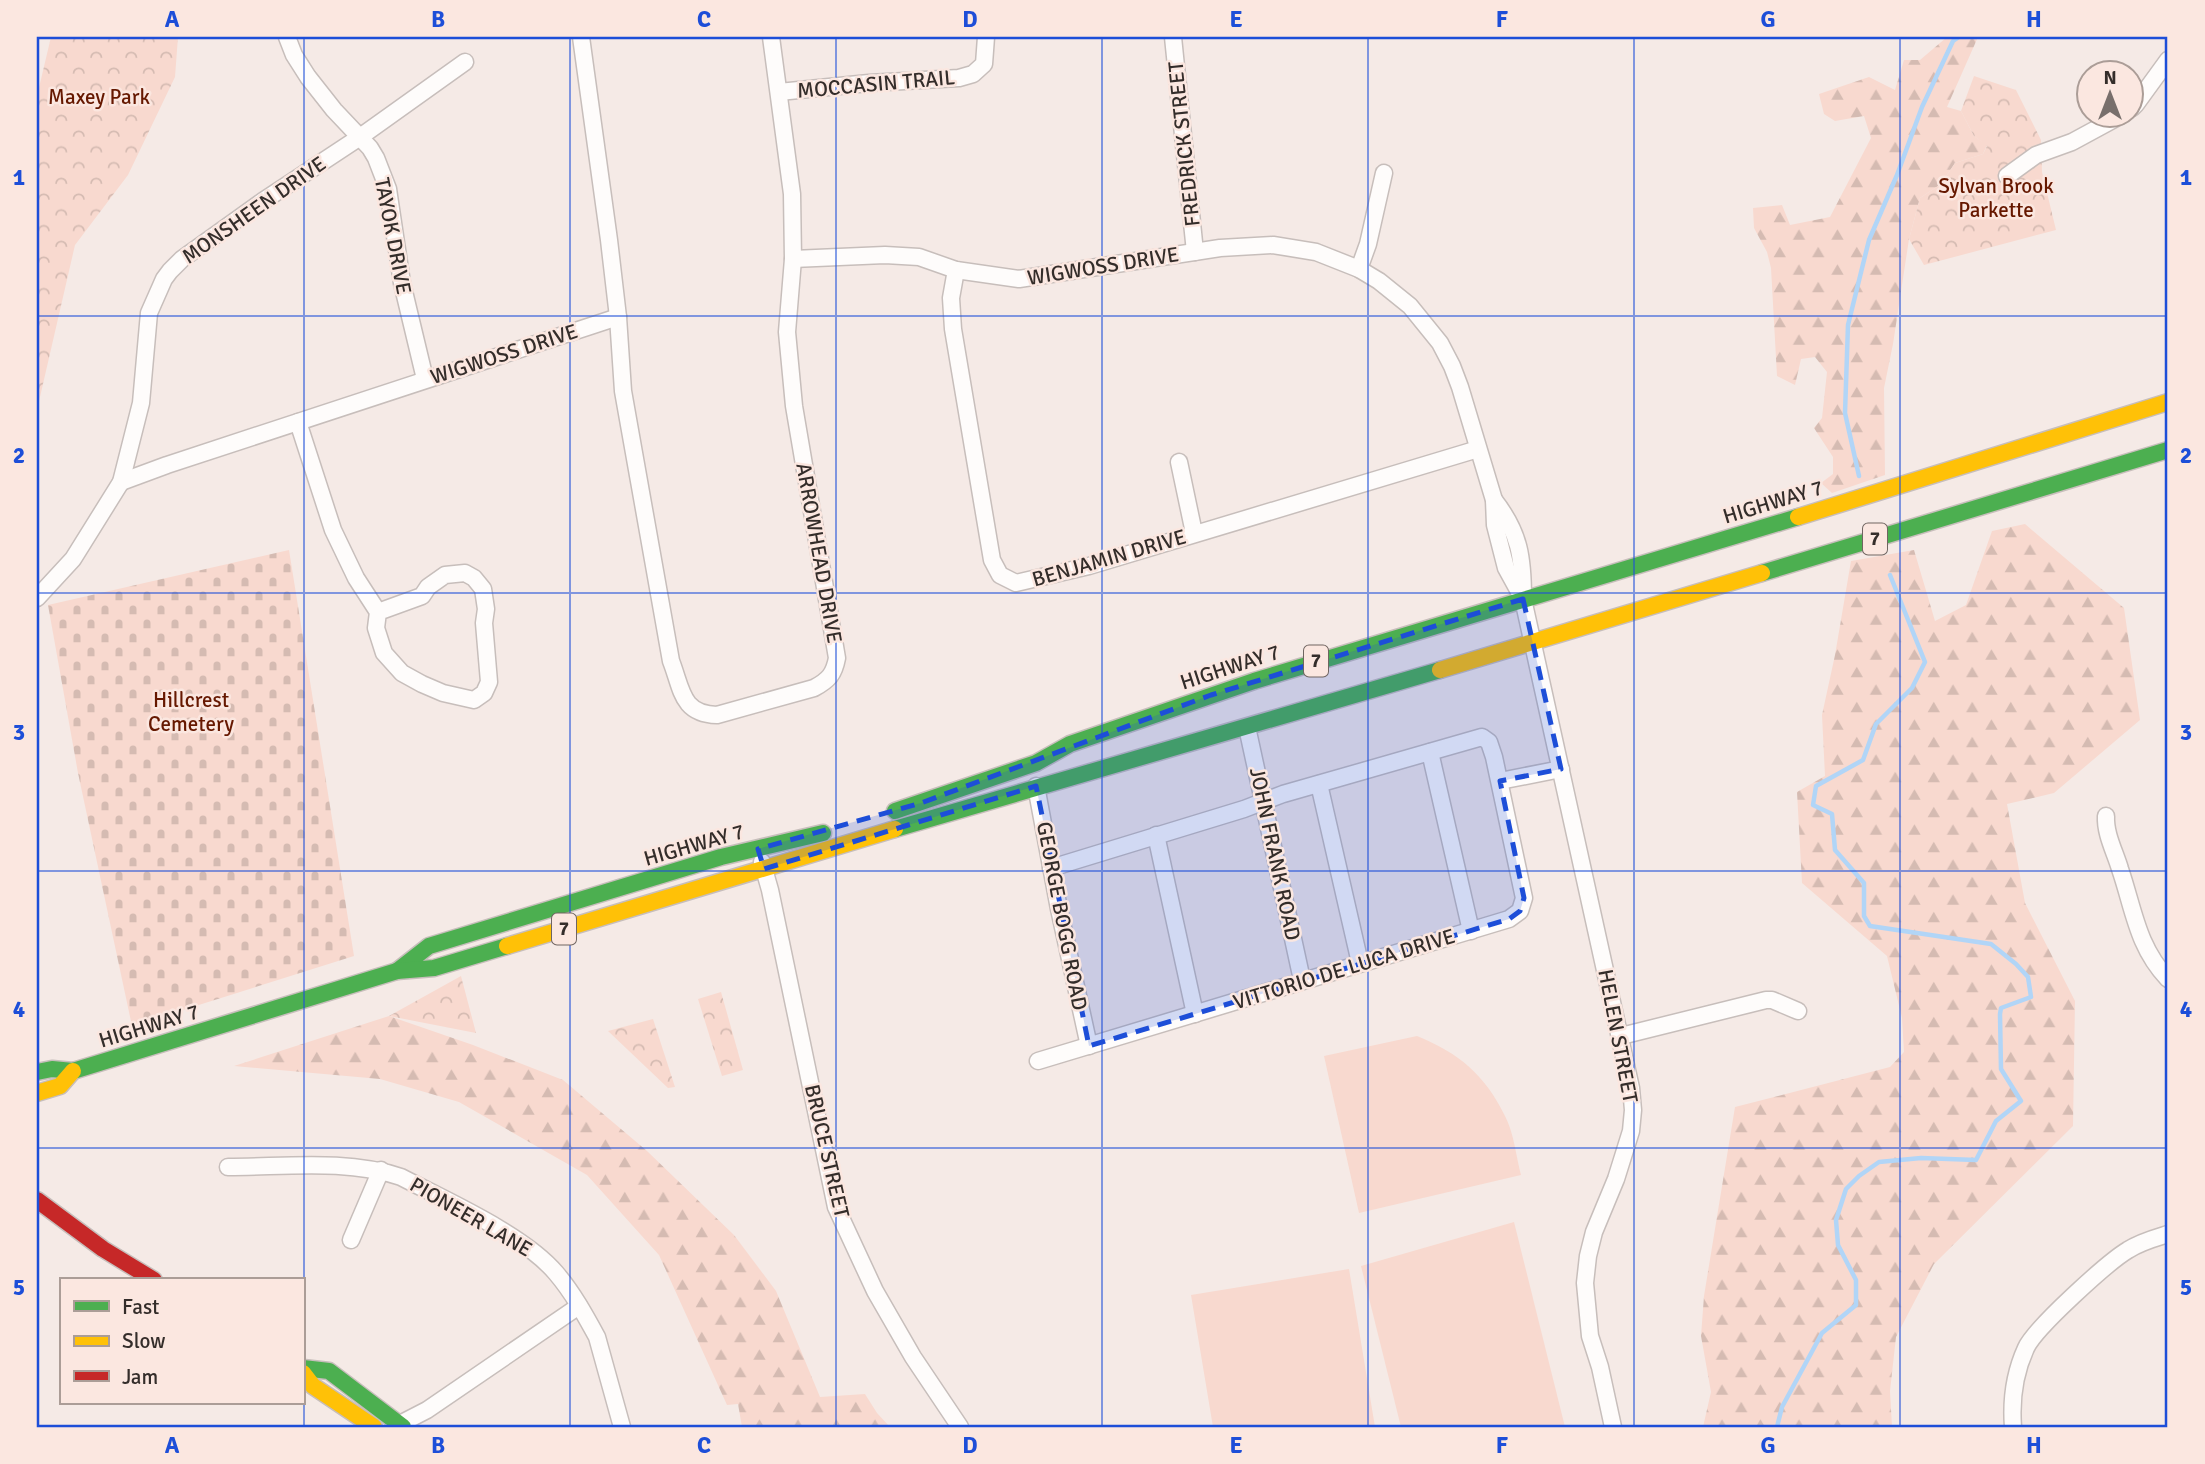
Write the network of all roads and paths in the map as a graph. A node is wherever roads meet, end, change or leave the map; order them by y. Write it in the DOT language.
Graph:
graph roads {
  1 [pos="287,37"];
  2 [pos="581,37"];
  3 [pos="771,37"];
  4 [pos="986,37"];
  5 [pos="1174,37"];
  6 [pos="2168,60"];
  7 [pos="465,62"];
  8 [pos="2146,90"];
  9 [pos="779,92"];
  10 [pos="2095,130"];
  11 [pos="360,137"];
  12 [pos="1384,173"];
  13 [pos="2007,176"];
  14 [pos="1195,252"];
  15 [pos="793,259"];
  16 [pos="1359,269"];
  17 [pos="956,270"];
  18 [pos="618,317"];
  19 [pos="425,379"];
  20 [pos="2168,402"];
  21 [pos="298,422"];
  22 [pos="1478,449"];
  23 [pos="2168,450"];
  24 [pos="1179,462"];
  25 [pos="121,482"];
  26 [pos="1194,533"];
  27 [pos="37,598"];
  28 [pos="1523,598"];
  29 [pos="377,612"];
  30 [pos="1533,643"];
  31 [pos="1247,727"];
  32 [pos="1430,752"];
  33 [pos="1561,769"];
  34 [pos="1500,781"];
  35 [pos="1320,784"];
  36 [pos="1036,786"];
  37 [pos="1263,802"];
  38 [pos="883,815"];
  39 [pos="2106,816"];
  40 [pos="845,827"];
  41 [pos="1156,835"];
  42 [pos="758,849"];
  43 [pos="1051,868"];
  44 [pos="764,869"];
  45 [pos="1471,931"];
  46 [pos="1360,963"];
  47 [pos="397,971"];
  48 [pos="2168,979"];
  49 [pos="1302,980"];
  50 [pos="1798,1011"];
  51 [pos="1195,1014"];
  52 [pos="1621,1036"];
  53 [pos="1089,1046"];
  54 [pos="1038,1061"];
  55 [pos="73,1071"];
  56 [pos="37,1072"];
  57 [pos="37,1093"];
  58 [pos="228,1167"];
  59 [pos="381,1170"];
  60 [pos="37,1200"];
  61 [pos="2168,1234"];
  62 [pos="351,1240"];
  63 [pos="151,1278"];
  64 [pos="579,1306"];
  65 [pos="304,1371"];
  66 [pos="304,1372"];
  67 [pos="399,1426"];
  68 [pos="374,1427"];
  69 [pos="622,1427"];
  70 [pos="960,1427"];
  71 [pos="1613,1427"];
  72 [pos="2012,1427"];
  1 -- 11 [label="street, TAYOK DRIVE"];
  2 -- 18 [label="street"];
  3 -- 9 [label="street"];
  4 -- 9 [label="street, MOCCASIN TRAIL"];
  5 -- 14 [label="street, FREDRICK STREET"];
  6 -- 8 [label="street"];
  7 -- 11 [label="street, MONSHEEN DRIVE"];
  9 -- 15 [label="street"];
  10 -- 13 [label="street"];
  11 -- 19 [label="street, TAYOK DRIVE"];
  11 -- 25 [label="street, MONSHEEN DRIVE"];
  12 -- 16 [label="street"];
  14 -- 16 [label="street, WIGWOSS DRIVE"];
  14 -- 17 [label="street, WIGWOSS DRIVE"];
  15 -- 17 [label="street, WIGWOSS DRIVE"];
  15 -- 18 [label="street, ARROWHEAD DRIVE"];
  16 -- 22 [label="street, WIGWOSS DRIVE"];
  17 -- 26 [label="street, BENJAMIN DRIVE"];
  18 -- 19 [label="street, WIGWOSS DRIVE"];
  19 -- 21 [label="street, WIGWOSS DRIVE"];
  20 -- 28 [label="main road, HIGHWAY 7 / 7"];
  21 -- 25 [label="street, WIGWOSS DRIVE"];
  21 -- 29 [label="street"];
  22 -- 26 [label="street, BENJAMIN DRIVE"];
  22 -- 28 [label="street, WIGWOSS DRIVE"];
  23 -- 30 [label="main road, HIGHWAY 7 / 7"];
  24 -- 26 [label="street"];
  25 -- 27 [label="street, MONSHEEN DRIVE"];
  28 -- 30 [label="street, WIGWOSS DRIVE"];
  28 -- 38 [label="main road, HIGHWAY 7 / 7"];
  29 -- 29 [label="street"];
  30 -- 31 [label="main road, HIGHWAY 7 / 7"];
  30 -- 33 [label="street, HELEN STREET"];
  31 -- 36 [label="main road, HIGHWAY 7 / 7"];
  31 -- 37 [label="street, JOHN FRANK ROAD"];
  32 -- 34 [label="street, VITTORIO DE LUCA DRIVE"];
  32 -- 35 [label="street, VITTORIO DE LUCA DRIVE"];
  32 -- 45 [label="street"];
  33 -- 34 [label="street"];
  33 -- 52 [label="street, HELEN STREET"];
  34 -- 45 [label="street, VITTORIO DE LUCA DRIVE"];
  35 -- 37 [label="street, VITTORIO DE LUCA DRIVE"];
  35 -- 46 [label="street"];
  36 -- 43 [label="street, GEORGE BOGG ROAD"];
  36 -- 44 [label="main road, HIGHWAY 7 / 7"];
  37 -- 41 [label="street, VITTORIO DE LUCA DRIVE"];
  37 -- 49 [label="street, JOHN FRANK ROAD"];
  39 -- 48 [label="street"];
  40 -- 42 [label="main road, HIGHWAY 7 / 7"];
  41 -- 43 [label="street, VITTORIO DE LUCA DRIVE"];
  41 -- 51 [label="street"];
  42 -- 44 [label="street, BRUCE STREET"];
  42 -- 47 [label="main road, HIGHWAY 7 / 7"];
  43 -- 53 [label="street, GEORGE BOGG ROAD"];
  44 -- 47 [label="main road, HIGHWAY 7 / 7"];
  44 -- 70 [label="street, BRUCE STREET"];
  45 -- 46 [label="street, VITTORIO DE LUCA DRIVE"];
  46 -- 49 [label="street, VITTORIO DE LUCA DRIVE"];
  47 -- 55 [label="main road, HIGHWAY 7 / 7"];
  49 -- 51 [label="street, VITTORIO DE LUCA DRIVE"];
  50 -- 52 [label="street"];
  51 -- 53 [label="street, VITTORIO DE LUCA DRIVE"];
  52 -- 71 [label="street, HELEN STREET"];
  53 -- 54 [label="street, VITTORIO DE LUCA DRIVE"];
  55 -- 56 [label="main road, HIGHWAY 7 / 7"];
  55 -- 57 [label="main road, HIGHWAY 7 / 7"];
  58 -- 59 [label="street, PIONEER LANE"];
  59 -- 62 [label="street"];
  59 -- 64 [label="street, PIONEER LANE"];
  60 -- 63 [label="main road"];
  61 -- 72 [label="street"];
  64 -- 67 [label="street"];
  64 -- 69 [label="street, PIONEER LANE"];
  65 -- 67 [label="main road"];
  66 -- 68 [label="main road"];
}
